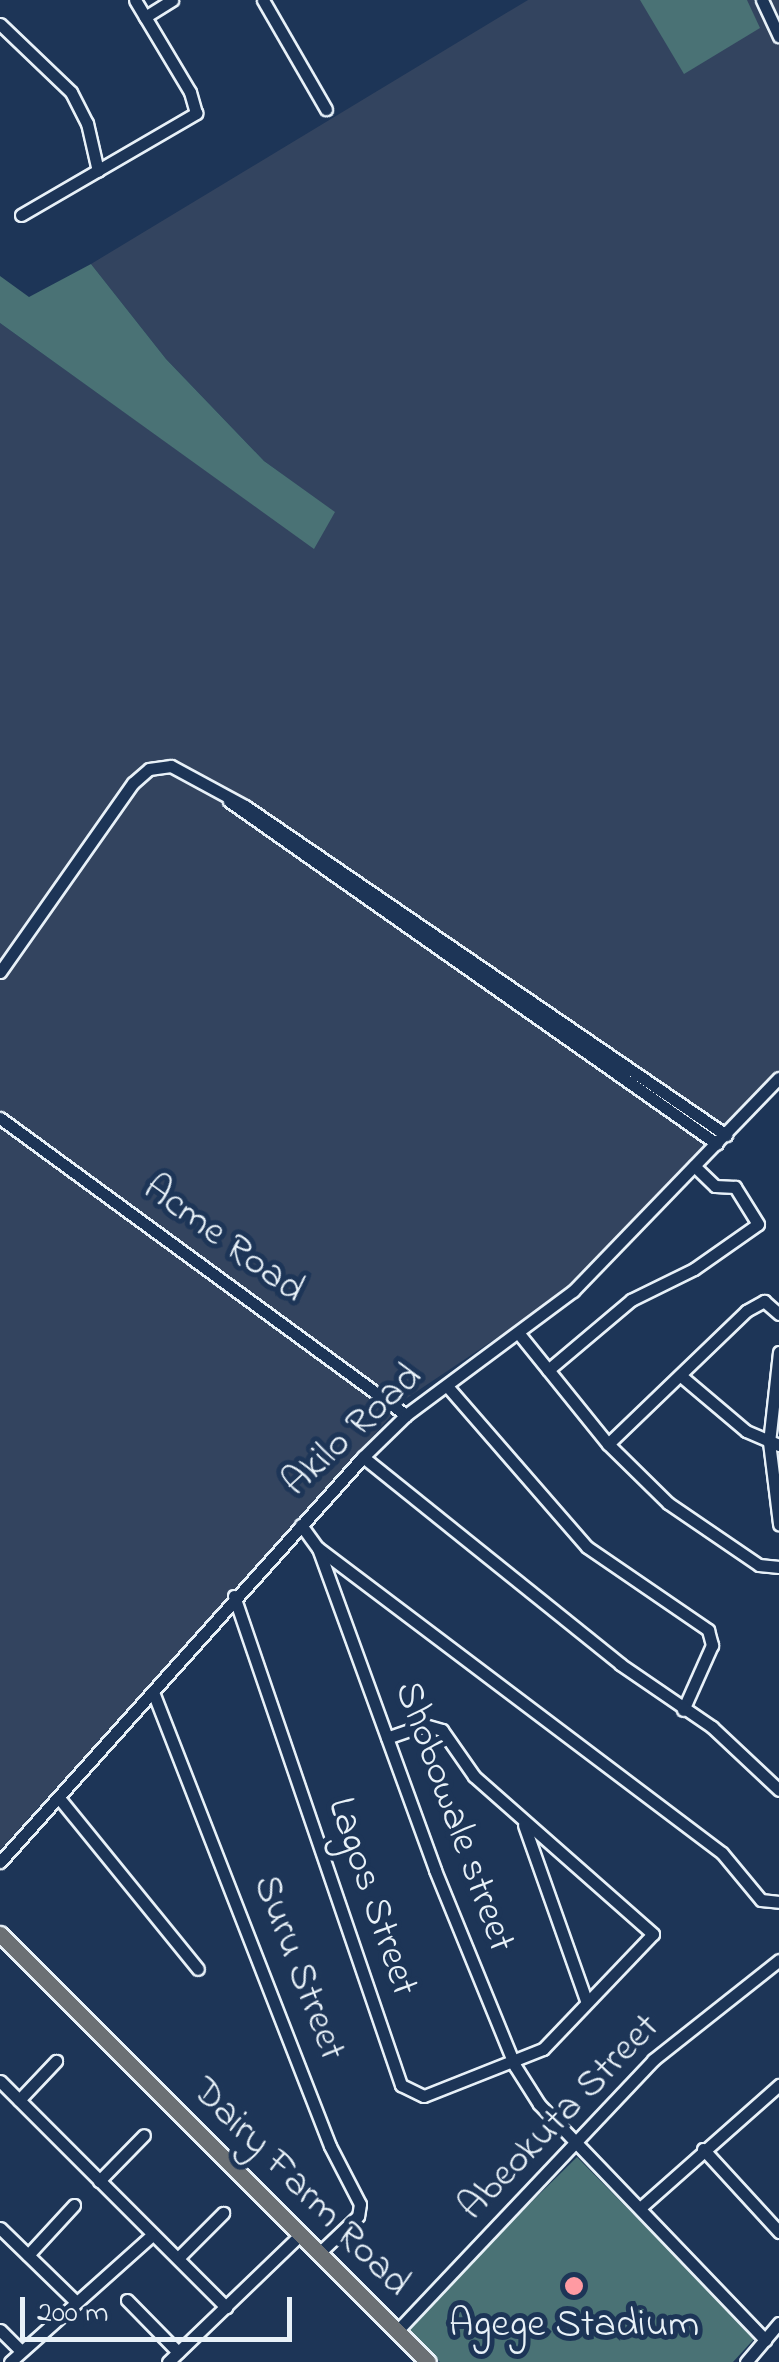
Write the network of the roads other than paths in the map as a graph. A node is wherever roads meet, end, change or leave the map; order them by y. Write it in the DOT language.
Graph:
graph roads {
  1 [pos="134,0"];
  2 [pos="172,0"];
  3 [pos="263,0"];
  4 [pos="762,0"];
  5 [pos="144,17"];
  6 [pos="0,24"];
  7 [pos="779,36"];
  8 [pos="326,109"];
  9 [pos="98,171"];
  10 [pos="20,215"];
  11 [pos="0,972"];
  12 [pos="779,1078"];
  13 [pos="0,1118"];
  14 [pos="722,1140"];
  15 [pos="694,1166"];
  16 [pos="779,1314"];
  17 [pos="520,1335"];
  18 [pos="779,1352"];
  19 [pos="548,1370"];
  20 [pos="680,1376"];
  21 [pos="447,1386"];
  22 [pos="406,1415"];
  23 [pos="774,1443"];
  24 [pos="608,1444"];
  25 [pos="363,1457"];
  26 [pos="779,1524"];
  27 [pos="301,1525"];
  28 [pos="318,1548"];
  29 [pos="779,1567"];
  30 [pos="234,1596"];
  31 [pos="153,1692"];
  32 [pos="683,1710"];
  33 [pos="387,1738"];
  34 [pos="779,1790"];
  35 [pos="60,1798"];
  36 [pos="524,1822"];
  37 [pos="0,1862"];
  38 [pos="779,1902"];
  39 [pos="0,1923"];
  40 [pos="0,1934"];
  41 [pos="779,1960"];
  42 [pos="198,1969"];
  43 [pos="586,2000"];
  44 [pos="126,2059"];
  45 [pos="56,2061"];
  46 [pos="514,2066"];
  47 [pos="0,2081"];
  48 [pos="779,2085"];
  49 [pos="18,2100"];
  50 [pos="144,2135"];
  51 [pos="576,2140"];
  52 [pos="702,2149"];
  53 [pos="99,2181"];
  54 [pos="74,2205"];
  55 [pos="640,2208"];
  56 [pos="223,2213"];
  57 [pos="0,2228"];
  58 [pos="779,2232"];
  59 [pos="300,2235"];
  60 [pos="150,2236"];
  61 [pos="319,2253"];
  62 [pos="28,2255"];
  63 [pos="178,2258"];
  64 [pos="74,2300"];
  65 [pos="126,2300"];
  66 [pos="226,2307"];
  67 [pos="779,2323"];
  68 [pos="0,2330"];
  69 [pos="397,2331"];
  70 [pos="765,2340"];
  71 [pos="22,2352"];
  72 [pos="178,2352"];
  73 [pos="10,2362"];
  74 [pos="168,2362"];
  75 [pos="428,2362"];
  76 [pos="746,2362"];
  1 -- 5 [label="street"];
  2 -- 5 [label="street"];
  3 -- 8 [label="street"];
  4 -- 7 [label="street"];
  5 -- 9 [label="street"];
  6 -- 9 [label="street"];
  9 -- 10 [label="street"];
  11 -- 14 [label="street"];
  12 -- 14 [label="street, Akilo Road"];
  13 -- 22 [label="street, Acme Road"];
  14 -- 15 [label="street, Akilo Road"];
  15 -- 17 [label="street, Akilo Road"];
  15 -- 19 [label="street"];
  16 -- 20 [label="street"];
  17 -- 19 [label="street"];
  17 -- 21 [label="street, Akilo Road"];
  18 -- 23 [label="street"];
  19 -- 24 [label="street"];
  20 -- 23 [label="street"];
  20 -- 24 [label="street"];
  21 -- 22 [label="street, Akilo Road"];
  21 -- 32 [label="street"];
  22 -- 25 [label="street, Akilo Road"];
  23 -- 26 [label="street"];
  24 -- 29 [label="street"];
  25 -- 27 [label="street, Akilo Road"];
  25 -- 32 [label="street"];
  27 -- 28 [label="street"];
  27 -- 30 [label="street, Akilo Road"];
  28 -- 33 [label="street, Shobowale street"];
  28 -- 38 [label="street"];
  30 -- 31 [label="street, Akilo Road"];
  30 -- 46 [label="street, Lagos Street"];
  31 -- 35 [label="street, Akilo Road"];
  31 -- 61 [label="street, Suru Street"];
  32 -- 34 [label="street"];
  33 -- 36 [label="street"];
  33 -- 46 [label="street, Shobowale street"];
  35 -- 37 [label="street, Akilo Road"];
  35 -- 42 [label="street"];
  36 -- 43 [label="street"];
  36 -- 43 [label="street, Lagos Street"];
  39 -- 44 [label="main road, Dairy Farm Road"];
  40 -- 44 [label="main road, Dairy Farm Road"];
  41 -- 51 [label="street, Abeokuta Street"];
  43 -- 46 [label="street, Lagos Street"];
  44 -- 59 [label="main road, Dairy Farm Road"];
  45 -- 49 [label="street"];
  46 -- 51 [label="street, Shobowale street"];
  47 -- 49 [label="street"];
  48 -- 52 [label="street"];
  49 -- 53 [label="street"];
  50 -- 53 [label="street"];
  51 -- 55 [label="street, Shobowale street"];
  51 -- 69 [label="street, Abeokuta Street"];
  52 -- 55 [label="street"];
  52 -- 58 [label="street"];
  53 -- 60 [label="street"];
  54 -- 62 [label="street"];
  55 -- 70 [label="street, Shobowale street"];
  56 -- 63 [label="street"];
  57 -- 62 [label="street"];
  59 -- 61 [label="main road, Dairy Farm Road"];
  59 -- 66 [label="street"];
  60 -- 63 [label="street"];
  60 -- 64 [label="street"];
  61 -- 69 [label="main road, Dairy Farm Road"];
  62 -- 64 [label="street"];
  63 -- 66 [label="street"];
  64 -- 71 [label="street"];
  65 -- 72 [label="street"];
  66 -- 72 [label="street"];
  67 -- 70 [label="street"];
  68 -- 71 [label="street"];
  69 -- 75 [label="main road, Dairy Farm Road"];
  70 -- 76 [label="street"];
  71 -- 73 [label="street"];
  72 -- 74 [label="street"];
}
